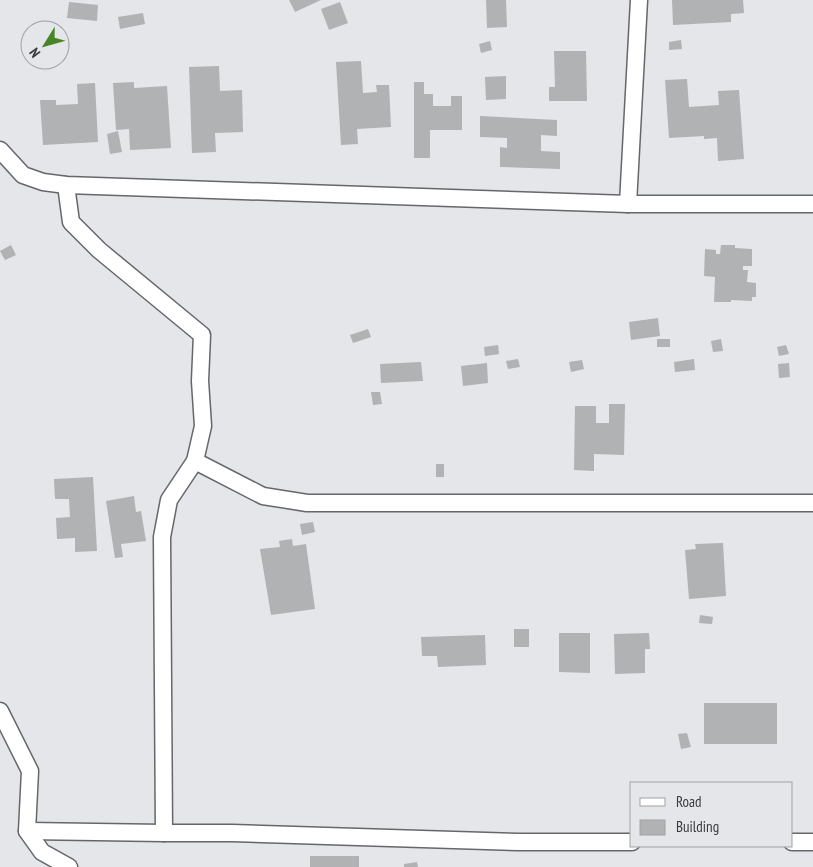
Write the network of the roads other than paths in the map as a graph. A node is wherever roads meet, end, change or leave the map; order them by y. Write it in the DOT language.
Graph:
graph roads {
  1 [pos="639,0"];
  2 [pos="0,150"];
  3 [pos="66,185"];
  4 [pos="628,204"];
  5 [pos="813,204"];
  6 [pos="195,461"];
  7 [pos="813,503"];
  8 [pos="0,711"];
  9 [pos="27,831"];
  10 [pos="164,833"];
  11 [pos="630,842"];
  12 [pos="793,842"];
  13 [pos="813,842"];
  14 [pos="69,867"];
  1 -- 4 [label="street"];
  2 -- 3 [label="street"];
  3 -- 4 [label="street"];
  3 -- 6 [label="street"];
  4 -- 5 [label="street"];
  6 -- 7 [label="street"];
  6 -- 10 [label="street"];
  8 -- 9 [label="street"];
  9 -- 10 [label="street"];
  9 -- 14 [label="street"];
  10 -- 11 [label="street"];
  12 -- 13 [label="street"];
}
